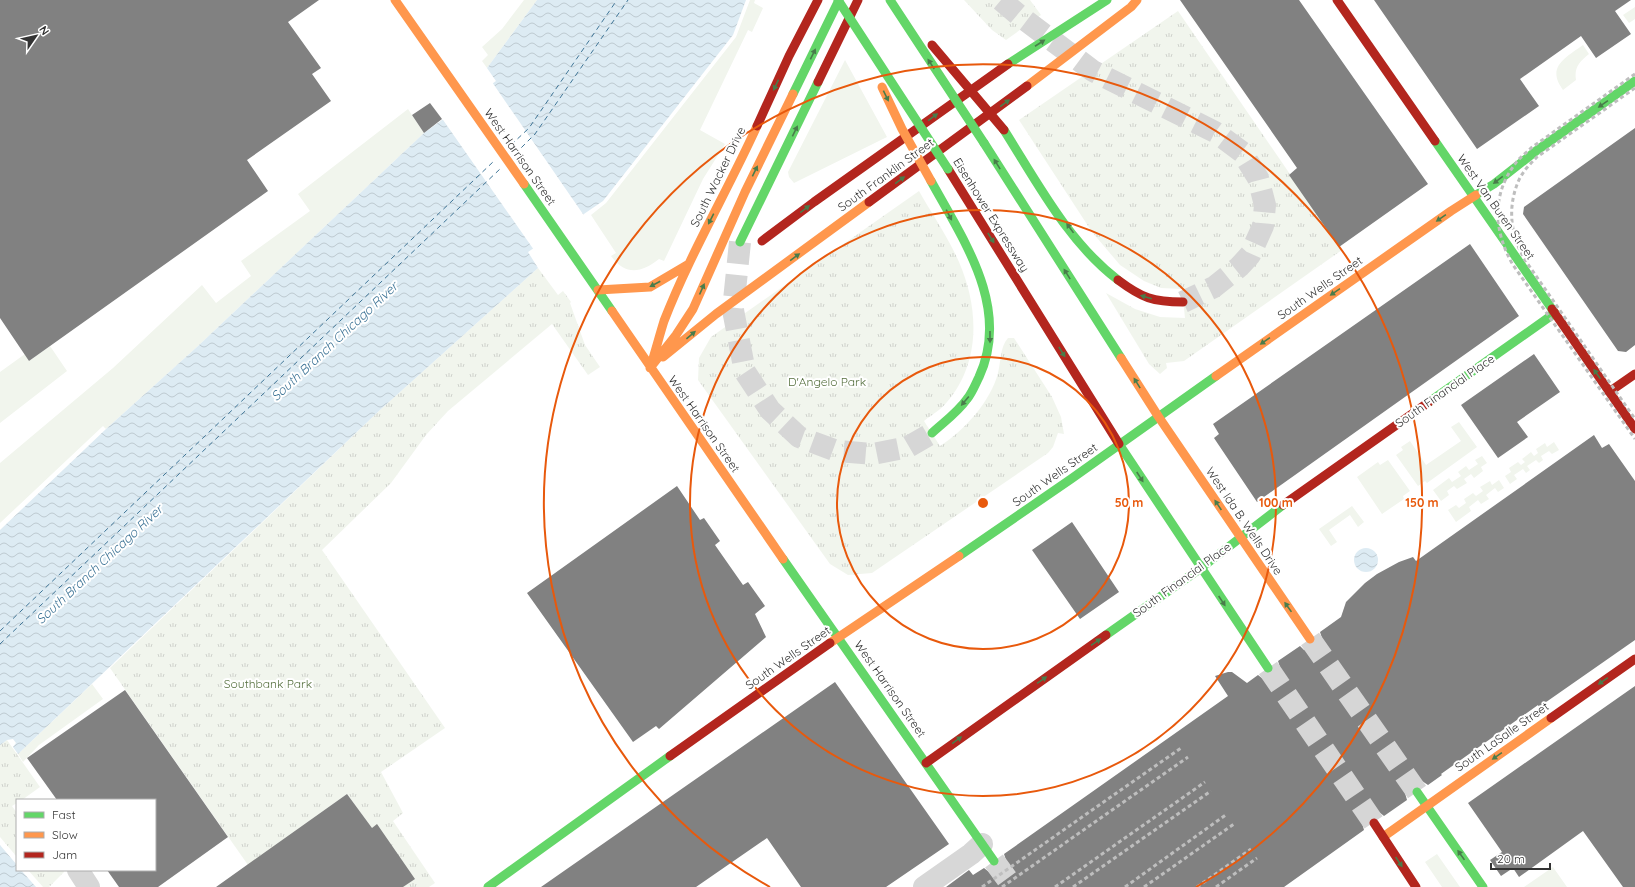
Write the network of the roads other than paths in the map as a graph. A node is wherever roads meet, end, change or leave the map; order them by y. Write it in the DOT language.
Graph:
graph roads {
  1 [pos="395,0"];
  2 [pos="818,0"];
  3 [pos="838,0"];
  4 [pos="858,0"];
  5 [pos="890,0"];
  6 [pos="893,0"];
  7 [pos="1107,0"];
  8 [pos="1137,0"];
  9 [pos="1337,0"];
  10 [pos="845,10"];
  11 [pos="1635,81"];
  12 [pos="1474,196"];
  13 [pos="762,241"];
  14 [pos="740,242"];
  15 [pos="689,264"];
  16 [pos="598,290"];
  17 [pos="1183,302"];
  18 [pos="1555,313"];
  19 [pos="650,368"];
  20 [pos="1635,374"];
  21 [pos="1609,392"];
  22 [pos="1158,416"];
  23 [pos="1635,429"];
  24 [pos="932,433"];
  25 [pos="1119,444"];
  26 [pos="1240,537"];
  27 [pos="1201,568"];
  28 [pos="839,637"];
  29 [pos="1310,639"];
  30 [pos="1635,658"];
  31 [pos="1268,668"];
  32 [pos="926,763"];
  33 [pos="1417,792"];
  34 [pos="1426,806"];
  35 [pos="1374,823"];
  36 [pos="1383,837"];
  37 [pos="988,852"];
  38 [pos="79,871"];
  39 [pos="89,887"];
  40 [pos="488,887"];
  41 [pos="924,887"];
  42 [pos="1416,887"];
  43 [pos="1483,887"];
  1 -- 16 [label="main road, West Harrison Street"];
  2 -- 15 [label="main road, South Wacker Drive, one-way"];
  3 -- 10 [label="main road, Eisenhower Expressway, bridge"];
  19 -- 3 [label="main road, one-way"];
  14 -- 4 [label="main road, one-way"];
  22 -- 5 [label="main road, one-way, bridge"];
  17 -- 6 [label="main road, one-way, bridge"];
  13 -- 7 [label="main road, one-way"];
  19 -- 8 [label="main road, South Franklin Street, one-way"];
  9 -- 12 [label="main road, West Van Buren Street"];
  10 -- 24 [label="main road, one-way, bridge"];
  10 -- 25 [label="main road, Eisenhower Expressway, one-way, bridge"];
  11 -- 12 [label="main road, South Wells Street, one-way"];
  12 -- 18 [label="main road, West Van Buren Street"];
  12 -- 22 [label="main road, South Wells Street, one-way"];
  15 -- 16 [label="main road, one-way"];
  15 -- 19 [label="main road, South Wacker Drive"];
  16 -- 19 [label="main road, West Harrison Street"];
  21 -- 18 [label="main road, West Van Buren Street, one-way"];
  18 -- 26 [label="main road, South Financial Place"];
  19 -- 28 [label="main road, West Harrison Street"];
  20 -- 21 [label="main road"];
  21 -- 23 [label="main road, West Van Buren Street"];
  22 -- 25 [label="main road, South Wells Street"];
  26 -- 22 [label="main road, West Ida B. Wells Drive, one-way"];
  25 -- 27 [label="main road, one-way"];
  25 -- 28 [label="main road, South Wells Street"];
  26 -- 27 [label="main road, South Financial Place"];
  29 -- 26 [label="main road, West Ida B. Wells Drive, one-way"];
  27 -- 31 [label="main road, one-way"];
  32 -- 27 [label="main road, South Financial Place, one-way"];
  28 -- 32 [label="main road, West Harrison Street"];
  28 -- 40 [label="main road, South Wells Street"];
  30 -- 34 [label="main road, South LaSalle Street, one-way"];
  32 -- 37 [label="main road, West Harrison Street"];
  33 -- 34 [label="main road"];
  34 -- 36 [label="main road, South LaSalle Street"];
  43 -- 34 [label="main road, one-way"];
  35 -- 36 [label="main road"];
  36 -- 42 [label="main road, one-way"];
  37 -- 41 [label="street"];
  38 -- 39 [label="street"];
}
